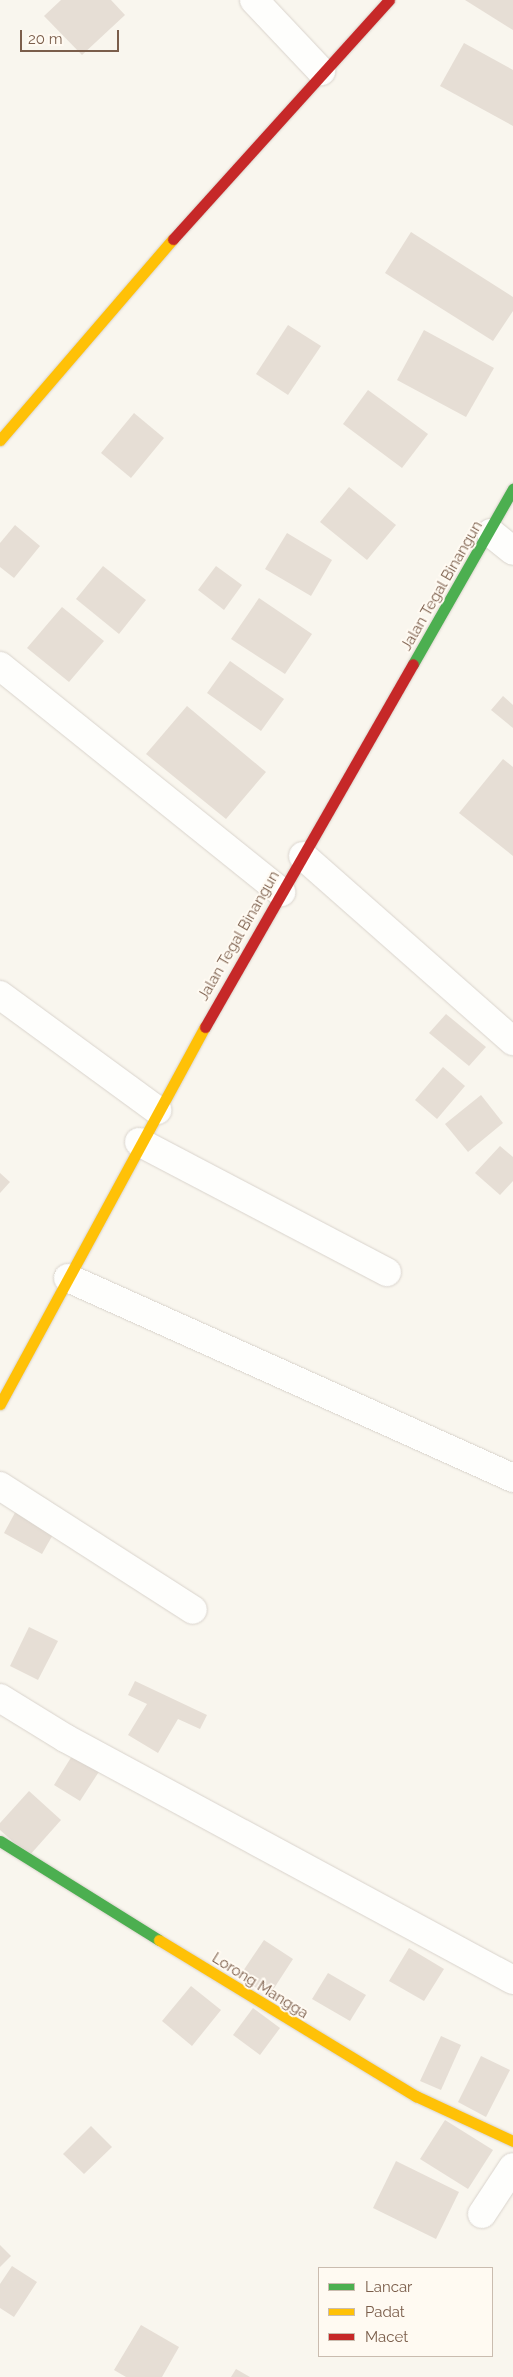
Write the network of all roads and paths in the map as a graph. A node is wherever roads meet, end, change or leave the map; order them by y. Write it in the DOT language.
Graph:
graph roads {
  1 [pos="254,0"];
  2 [pos="389,0"];
  3 [pos="321,71"];
  4 [pos="0,440"];
  5 [pos="513,489"];
  6 [pos="491,533"];
  7 [pos="513,552"];
  8 [pos="0,666"];
  9 [pos="303,856"];
  10 [pos="281,892"];
  11 [pos="0,995"];
  12 [pos="513,1041"];
  13 [pos="157,1110"];
  14 [pos="139,1142"];
  15 [pos="387,1272"];
  16 [pos="68,1278"];
  17 [pos="0,1403"];
  18 [pos="513,1478"];
  19 [pos="0,1486"];
  20 [pos="193,1610"];
  21 [pos="0,1698"];
  22 [pos="0,1842"];
  23 [pos="513,1980"];
  24 [pos="513,2141"];
  25 [pos="513,2167"];
  26 [pos="482,2214"];
  1 -- 3 [label="street"];
  2 -- 3 [label="street"];
  3 -- 4 [label="street"];
  5 -- 6 [label="street, Jalan Tegal Binangun"];
  6 -- 7 [label="street"];
  6 -- 9 [label="street, Jalan Tegal Binangun"];
  8 -- 10 [label="street"];
  9 -- 10 [label="street, Jalan Tegal Binangun"];
  9 -- 12 [label="street"];
  10 -- 13 [label="street, Jalan Tegal Binangun"];
  11 -- 13 [label="street"];
  13 -- 14 [label="street, Jalan Tegal Binangun"];
  14 -- 15 [label="street"];
  14 -- 16 [label="street, Jalan Tegal Binangun"];
  16 -- 17 [label="street, Jalan Tegal Binangun"];
  16 -- 18 [label="street"];
  19 -- 20 [label="street"];
  21 -- 23 [label="street"];
  22 -- 24 [label="street, Lorong Mangga"];
  25 -- 26 [label="street"];
}
